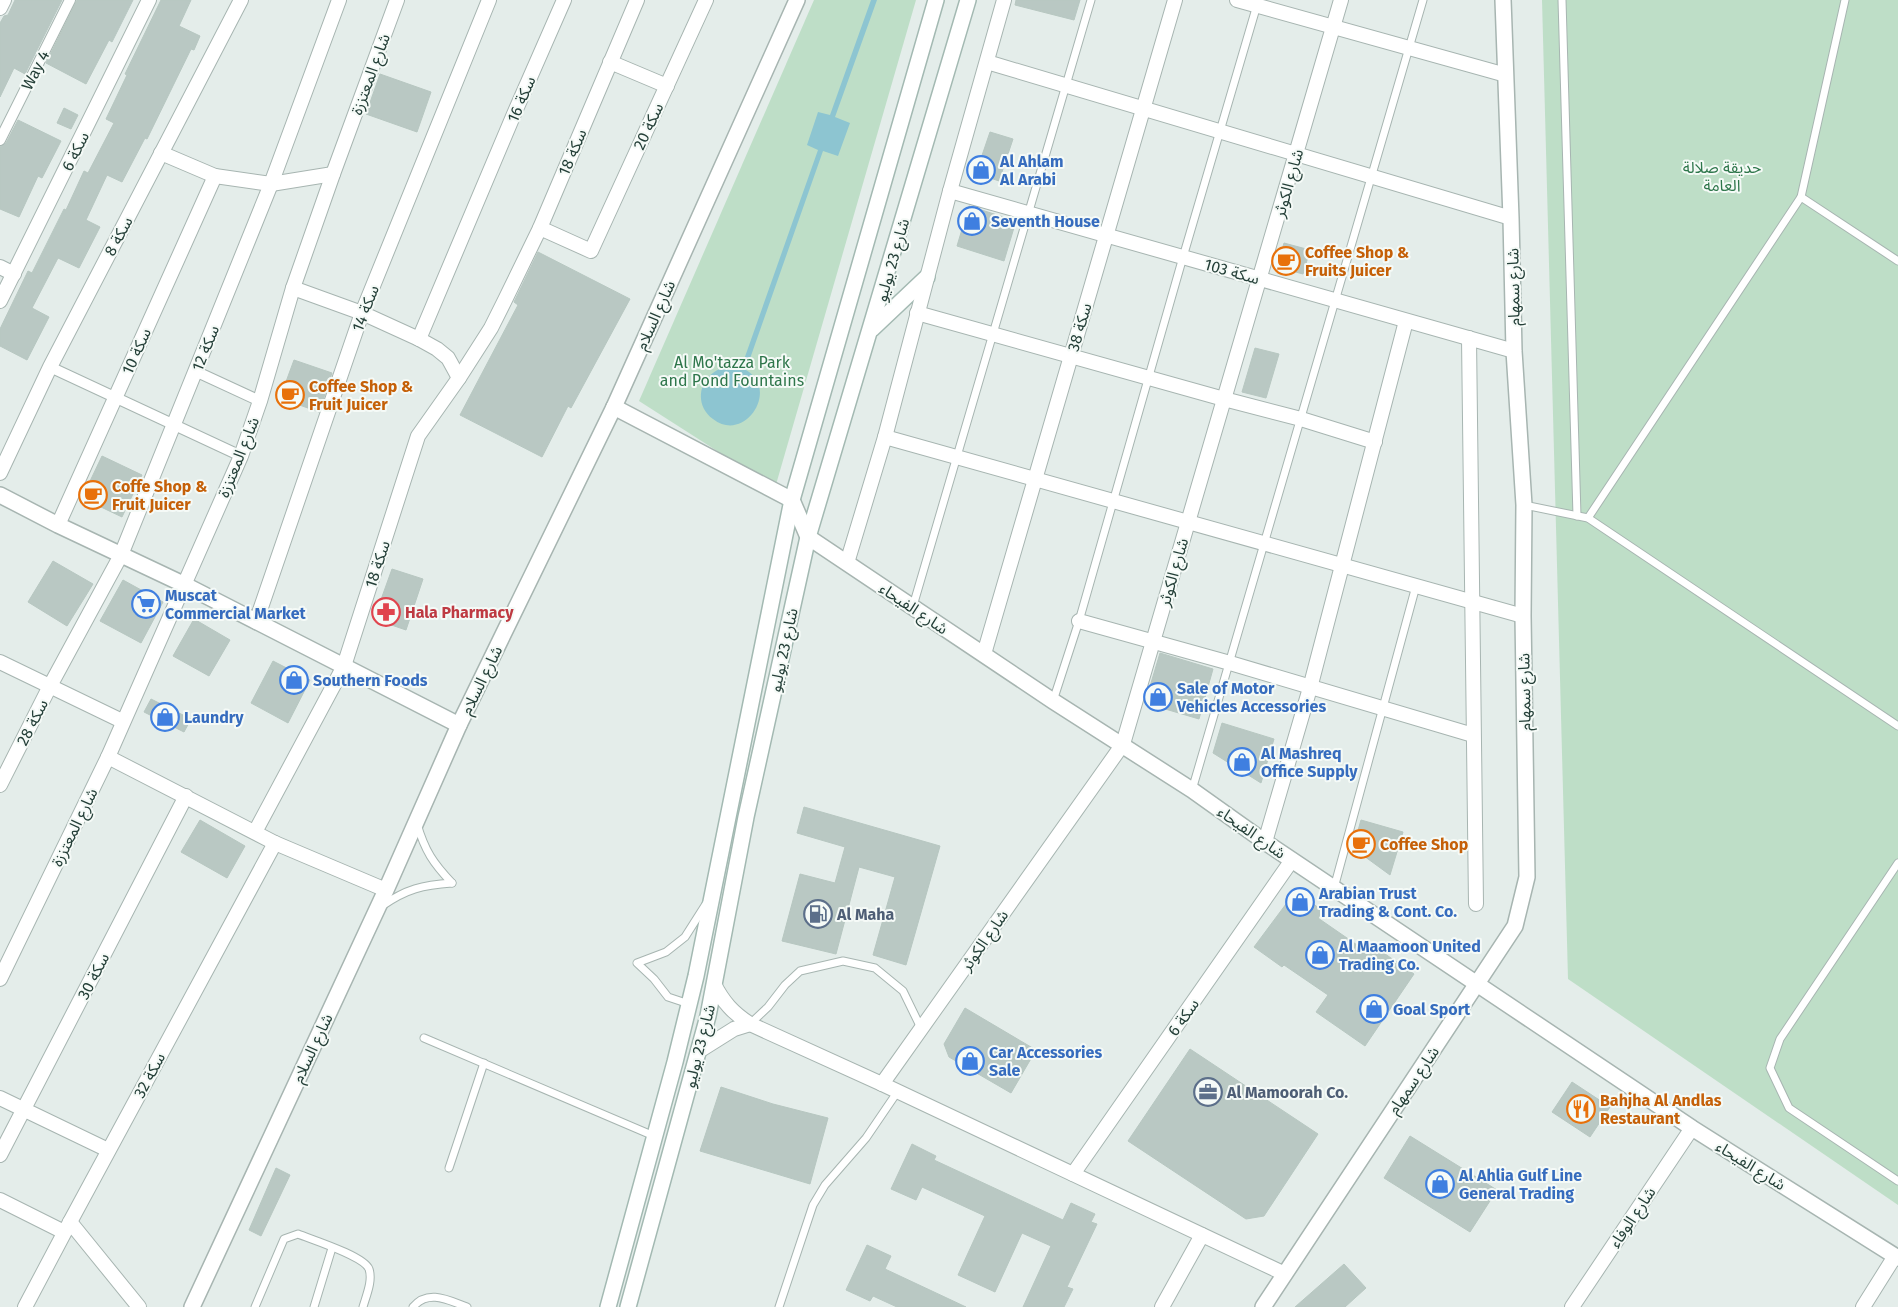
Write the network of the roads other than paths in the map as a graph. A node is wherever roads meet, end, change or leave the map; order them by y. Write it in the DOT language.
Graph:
graph roads {
  1 [pos="4,0"];
  2 [pos="70,0"];
  3 [pos="149,0"];
  4 [pos="241,0"];
  5 [pos="338,0"];
  6 [pos="398,0"];
  7 [pos="488,0"];
  8 [pos="564,0"];
  9 [pos="637,0"];
  10 [pos="706,0"];
  11 [pos="797,0"];
  12 [pos="936,0"];
  13 [pos="968,0"];
  14 [pos="1004,0"];
  15 [pos="1091,0"];
  16 [pos="1175,0"];
  17 [pos="1236,0"];
  18 [pos="1341,0"];
  19 [pos="1423,0"];
  20 [pos="1503,0"];
  21 [pos="1562,0"];
  22 [pos="1844,0"];
  23 [pos="1258,3"];
  24 [pos="0,8"];
  25 [pos="1334,27"];
  26 [pos="1409,48"];
  27 [pos="610,62"];
  28 [pos="987,62"];
  29 [pos="1506,75"];
  30 [pos="666,86"];
  31 [pos="1066,86"];
  32 [pos="1143,109"];
  33 [pos="1220,132"];
  34 [pos="0,140"];
  35 [pos="161,153"];
  36 [pos="1296,154"];
  37 [pos="333,174"];
  38 [pos="215,176"];
  39 [pos="1372,177"];
  40 [pos="271,184"];
  41 [pos="950,191"];
  42 [pos="1800,197"];
  43 [pos="1028,213"];
  44 [pos="1511,218"];
  45 [pos="540,228"];
  46 [pos="1106,235"];
  47 [pos="1182,257"];
  48 [pos="1898,261"];
  49 [pos="0,267"];
  50 [pos="14,274"];
  51 [pos="928,277"];
  52 [pos="1259,279"];
  53 [pos="294,288"];
  54 [pos="0,301"];
  55 [pos="1336,301"];
  56 [pos="362,313"];
  57 [pos="917,314"];
  58 [pos="1406,321"];
  59 [pos="871,330"];
  60 [pos="993,335"];
  61 [pos="1469,338"];
  62 [pos="419,340"];
  63 [pos="1514,351"];
  64 [pos="1071,356"];
  65 [pos="50,367"];
  66 [pos="195,371"];
  67 [pos="459,378"];
  68 [pos="1148,378"];
  69 [pos="115,397"];
  70 [pos="1224,399"];
  71 [pos="260,401"];
  72 [pos="614,407"];
  73 [pos="1301,419"];
  74 [pos="174,424"];
  75 [pos="885,437"];
  76 [pos="1375,442"];
  77 [pos="241,456"];
  78 [pos="957,457"];
  79 [pos="0,473"];
  80 [pos="1035,479"];
  81 [pos="0,495"];
  82 [pos="792,500"];
  83 [pos="1112,500"];
  84 [pos="1524,505"];
  85 [pos="1577,516"];
  86 [pos="1588,518"];
  87 [pos="1188,522"];
  88 [pos="58,525"];
  89 [pos="808,537"];
  90 [pos="1264,543"];
  91 [pos="121,555"];
  92 [pos="847,563"];
  93 [pos="1342,565"];
  94 [pos="185,585"];
  95 [pos="1416,586"];
  96 [pos="1473,602"];
  97 [pos="912,607"];
  98 [pos="1522,616"];
  99 [pos="1079,621"];
  100 [pos="256,622"];
  101 [pos="1152,642"];
  102 [pos="984,654"];
  103 [pos="0,662"];
  104 [pos="1230,663"];
  105 [pos="344,666"];
  106 [pos="50,686"];
  107 [pos="1310,688"];
  108 [pos="1053,701"];
  109 [pos="1383,709"];
  110 [pos="122,721"];
  111 [pos="459,725"];
  112 [pos="1898,726"];
  113 [pos="1473,735"];
  114 [pos="1122,744"];
  115 [pos="108,757"];
  116 [pos="0,785"];
  117 [pos="1192,790"];
  118 [pos="186,796"];
  119 [pos="416,820"];
  120 [pos="255,832"];
  121 [pos="1265,842"];
  122 [pos="275,843"];
  123 [pos="1292,860"];
  124 [pos="1898,863"];
  125 [pos="1334,888"];
  126 [pos="386,890"];
  127 [pos="712,893"];
  128 [pos="1476,904"];
  129 [pos="375,911"];
  130 [pos="0,979"];
  131 [pos="714,984"];
  132 [pos="1477,984"];
  133 [pos="689,1004"];
  134 [pos="750,1024"];
  135 [pos="921,1028"];
  136 [pos="424,1038"];
  137 [pos="698,1051"];
  138 [pos="484,1064"];
  139 [pos="882,1084"];
  140 [pos="898,1091"];
  141 [pos="0,1098"];
  142 [pos="24,1110"];
  143 [pos="1692,1128"];
  144 [pos="654,1136"];
  145 [pos="108,1150"];
  146 [pos="0,1155"];
  147 [pos="449,1168"];
  148 [pos="1073,1174"];
  149 [pos="1898,1181"];
  150 [pos="0,1200"];
  151 [pos="67,1227"];
  152 [pos="1202,1235"];
  153 [pos="332,1248"];
  154 [pos="1896,1257"];
  155 [pos="1284,1274"];
  156 [pos="457,1305"];
  157 [pos="25,1307"];
  158 [pos="139,1307"];
  159 [pos="192,1307"];
  160 [pos="255,1307"];
  161 [pos="314,1307"];
  162 [pos="363,1307"];
  163 [pos="413,1307"];
  164 [pos="467,1307"];
  165 [pos="608,1307"];
  166 [pos="628,1307"];
  167 [pos="779,1307"];
  168 [pos="1162,1307"];
  169 [pos="1263,1307"];
  170 [pos="1572,1307"];
  171 [pos="1863,1307"];
  1 -- 24 [label="street"];
  2 -- 34 [label="street, Way 4"];
  3 -- 50 [label="street, سكة 6"];
  4 -- 35 [label="street, سكة 8"];
  5 -- 40 [label="street, سكة 12"];
  6 -- 37 [label="street, شارع المعتززة"];
  7 -- 56 [label="street, سكة 14"];
  8 -- 62 [label="street, سكة 16"];
  9 -- 27 [label="street, سكة 18"];
  10 -- 30 [label="street, سكة 20"];
  11 -- 72 [label="street, شارع السلام"];
  12 -- 82 [label="street, شارع 23 يوليو"];
  13 -- 59 [label="street, شارع 23 يوليو"];
  14 -- 28 [label="street"];
  15 -- 31 [label="lane"];
  16 -- 32 [label="street, سكة 38"];
  17 -- 23 [label="street"];
  18 -- 25 [label="street, شارع الكوثر"];
  19 -- 26 [label="lane"];
  20 -- 29 [label="street, شارع سمهام"];
  21 -- 85 [label="lane"];
  22 -- 42 [label="lane"];
  23 -- 25 [label="street"];
  23 -- 33 [label="lane"];
  25 -- 26 [label="street"];
  25 -- 36 [label="street, شارع الكوثر"];
  26 -- 29 [label="street"];
  26 -- 39 [label="lane"];
  27 -- 30 [label="street"];
  27 -- 45 [label="street, سكة 18"];
  28 -- 31 [label="street"];
  28 -- 41 [label="street"];
  29 -- 44 [label="street, شارع سمهام"];
  30 -- 45 [label="street, سكة 20"];
  31 -- 32 [label="street"];
  31 -- 43 [label="lane"];
  32 -- 33 [label="street"];
  32 -- 46 [label="street, سكة 38"];
  33 -- 36 [label="street"];
  33 -- 47 [label="lane"];
  35 -- 38 [label="street"];
  35 -- 65 [label="street, سكة 8"];
  36 -- 39 [label="street"];
  36 -- 52 [label="street, شارع الكوثر"];
  37 -- 40 [label="street"];
  37 -- 53 [label="street, شارع المعتززة"];
  38 -- 40 [label="street"];
  38 -- 69 [label="street, سكة 10"];
  39 -- 44 [label="street"];
  39 -- 55 [label="lane"];
  40 -- 66 [label="street, سكة 12"];
  41 -- 43 [label="street, سكة 103"];
  41 -- 51 [label="street"];
  42 -- 48 [label="lane"];
  42 -- 86 [label="lane"];
  43 -- 46 [label="street, سكة 103"];
  43 -- 60 [label="lane"];
  44 -- 63 [label="street, شارع سمهام"];
  45 -- 67 [label="street, سكة 18"];
  46 -- 47 [label="street, سكة 103"];
  46 -- 64 [label="street, سكة 38"];
  47 -- 52 [label="street, سكة 103"];
  47 -- 68 [label="lane"];
  49 -- 50 [label="street"];
  50 -- 54 [label="street, سكة 6"];
  51 -- 57 [label="street"];
  51 -- 59 [label="street"];
  52 -- 55 [label="street, سكة 103"];
  52 -- 70 [label="street, شارع الكوثر"];
  53 -- 56 [label="street"];
  53 -- 71 [label="street, شارع المعتززة"];
  55 -- 58 [label="street, سكة 103"];
  55 -- 73 [label="lane"];
  56 -- 62 [label="street"];
  56 -- 100 [label="street, سكة 14"];
  57 -- 60 [label="street"];
  57 -- 75 [label="street"];
  58 -- 61 [label="street, سكة 103"];
  58 -- 76 [label="street"];
  59 -- 89 [label="street, شارع 23 يوليو"];
  60 -- 64 [label="street"];
  60 -- 78 [label="lane"];
  61 -- 63 [label="street, سكة 103"];
  61 -- 96 [label="street"];
  62 -- 67 [label="street"];
  63 -- 84 [label="street, شارع سمهام"];
  64 -- 68 [label="street"];
  64 -- 80 [label="street, سكة 38"];
  65 -- 69 [label="street"];
  65 -- 79 [label="street, سكة 8"];
  66 -- 71 [label="street"];
  66 -- 74 [label="street, سكة 12"];
  67 -- 105 [label="street, سكة 18"];
  68 -- 70 [label="street"];
  68 -- 83 [label="lane"];
  69 -- 74 [label="street"];
  69 -- 88 [label="street, سكة 10"];
  70 -- 73 [label="street"];
  70 -- 87 [label="street, شارع الكوثر"];
  71 -- 77 [label="street, شارع المعتززة"];
  72 -- 82 [label="street"];
  72 -- 111 [label="street, شارع السلام"];
  73 -- 76 [label="street"];
  73 -- 90 [label="lane"];
  74 -- 77 [label="street"];
  74 -- 91 [label="street, سكة 12"];
  75 -- 78 [label="street"];
  75 -- 92 [label="street"];
  76 -- 93 [label="street"];
  77 -- 94 [label="street, شارع المعتززة"];
  78 -- 80 [label="street"];
  78 -- 97 [label="lane"];
  80 -- 83 [label="street"];
  80 -- 102 [label="street, سكة 38"];
  81 -- 88 [label="street"];
  82 -- 89 [label="street"];
  82 -- 127 [label="street, شارع 23 يوليو"];
  83 -- 87 [label="street"];
  83 -- 99 [label="lane"];
  84 -- 85 [label="lane"];
  84 -- 98 [label="street, شارع سمهام"];
  85 -- 86 [label="lane"];
  86 -- 112 [label="lane"];
  87 -- 90 [label="street"];
  87 -- 101 [label="street, شارع الكوثر"];
  88 -- 91 [label="street"];
  89 -- 92 [label="street, شارع الفيحاء"];
  89 -- 131 [label="street, شارع 23 يوليو"];
  90 -- 93 [label="street"];
  90 -- 104 [label="lane"];
  91 -- 94 [label="street"];
  91 -- 106 [label="street, سكة 12"];
  92 -- 97 [label="street, شارع الفيحاء"];
  93 -- 95 [label="street"];
  93 -- 107 [label="street"];
  94 -- 100 [label="street"];
  94 -- 110 [label="street, شارع المعتززة"];
  95 -- 96 [label="street"];
  95 -- 109 [label="lane"];
  96 -- 98 [label="street"];
  96 -- 113 [label="street"];
  97 -- 102 [label="street, شارع الفيحاء"];
  98 -- 132 [label="street, شارع سمهام"];
  99 -- 101 [label="street"];
  99 -- 108 [label="lane"];
  100 -- 105 [label="street"];
  101 -- 104 [label="street"];
  101 -- 114 [label="street, شارع الكوثر"];
  102 -- 108 [label="street, شارع الفيحاء"];
  103 -- 106 [label="street"];
  104 -- 107 [label="street"];
  104 -- 117 [label="lane"];
  105 -- 111 [label="street"];
  105 -- 120 [label="street, سكة 18"];
  106 -- 110 [label="street"];
  106 -- 116 [label="street, سكة 28"];
  107 -- 109 [label="street"];
  107 -- 121 [label="street"];
  108 -- 114 [label="street, شارع الفيحاء"];
  109 -- 113 [label="street"];
  109 -- 125 [label="lane"];
  110 -- 115 [label="street, شارع المعتززة"];
  111 -- 119 [label="street, شارع السلام"];
  113 -- 128 [label="street"];
  114 -- 117 [label="street, شارع الفيحاء"];
  114 -- 135 [label="street, شارع الكوثر"];
  115 -- 118 [label="street"];
  115 -- 130 [label="street, شارع المعتززة"];
  117 -- 121 [label="street, شارع الفيحاء"];
  118 -- 120 [label="street"];
  118 -- 142 [label="street, سكة 30"];
  119 -- 126 [label="street, شارع السلام"];
  119 -- 129 [label="lane"];
  120 -- 122 [label="street"];
  121 -- 123 [label="street, شارع الفيحاء"];
  122 -- 126 [label="street"];
  122 -- 145 [label="street, سكة 32"];
  123 -- 125 [label="street, شارع الفيحاء"];
  123 -- 148 [label="street, سكة 6"];
  124 -- 149 [label="lane"];
  125 -- 132 [label="street, شارع الفيحاء"];
  126 -- 129 [label="street, شارع السلام"];
  127 -- 133 [label="street, شارع 23 يوليو"];
  127 -- 133 [label="lane"];
  129 -- 159 [label="street, شارع السلام"];
  131 -- 134 [label="street"];
  131 -- 137 [label="street, شارع 23 يوليو"];
  132 -- 143 [label="street, شارع الفيحاء"];
  132 -- 155 [label="street, شارع سمهام"];
  133 -- 144 [label="street, شارع 23 يوليو"];
  134 -- 135 [label="lane"];
  134 -- 137 [label="street"];
  134 -- 139 [label="street"];
  135 -- 139 [label="street, شارع الكوثر"];
  136 -- 138 [label="lane"];
  137 -- 166 [label="street, شارع 23 يوليو"];
  138 -- 144 [label="lane"];
  138 -- 147 [label="lane"];
  139 -- 140 [label="street"];
  140 -- 148 [label="street"];
  140 -- 167 [label="lane"];
  141 -- 142 [label="street"];
  142 -- 145 [label="street"];
  142 -- 146 [label="street, سكة 30"];
  143 -- 154 [label="street, شارع الفيحاء"];
  143 -- 170 [label="street, شارع الوفاء"];
  144 -- 165 [label="street, شارع 23 يوليو"];
  145 -- 151 [label="street, سكة 32"];
  148 -- 152 [label="street"];
  150 -- 151 [label="street"];
  151 -- 157 [label="street, سكة 32"];
  151 -- 158 [label="street"];
  152 -- 155 [label="street"];
  152 -- 168 [label="street"];
  153 -- 160 [label="lane"];
  153 -- 161 [label="lane"];
  153 -- 162 [label="lane"];
  154 -- 171 [label="street"];
  155 -- 169 [label="street, شارع سمهام"];
  156 -- 163 [label="lane"];
  156 -- 164 [label="lane"];
}
